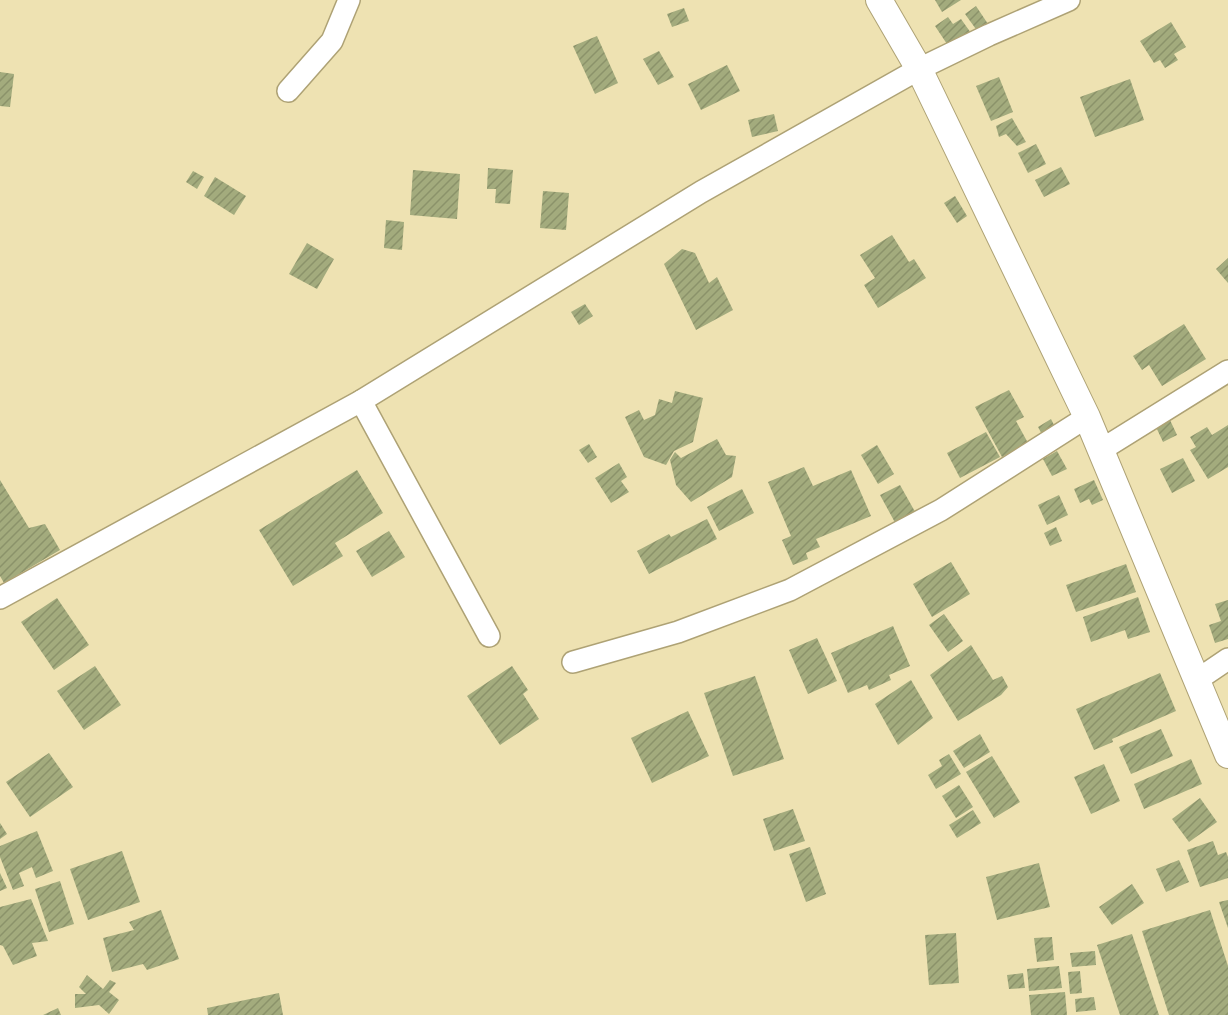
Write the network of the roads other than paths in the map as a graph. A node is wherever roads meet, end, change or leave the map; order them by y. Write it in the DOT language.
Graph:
graph roads {
  1 [pos="349,0"];
  2 [pos="879,0"];
  3 [pos="1064,1"];
  4 [pos="919,69"];
  5 [pos="288,91"];
  6 [pos="1228,370"];
  7 [pos="361,401"];
  8 [pos="1087,417"];
  9 [pos="1101,450"];
  10 [pos="0,598"];
  11 [pos="489,636"];
  12 [pos="1228,659"];
  13 [pos="573,662"];
  14 [pos="1197,680"];
  15 [pos="1228,755"];
  1 -- 5 [label="street"];
  2 -- 4 [label="street"];
  3 -- 4 [label="street"];
  4 -- 7 [label="street"];
  4 -- 8 [label="street"];
  6 -- 9 [label="street"];
  7 -- 10 [label="street"];
  7 -- 11 [label="street"];
  8 -- 9 [label="street"];
  8 -- 13 [label="street"];
  9 -- 14 [label="street"];
  12 -- 14 [label="street"];
  14 -- 15 [label="street"];
}
